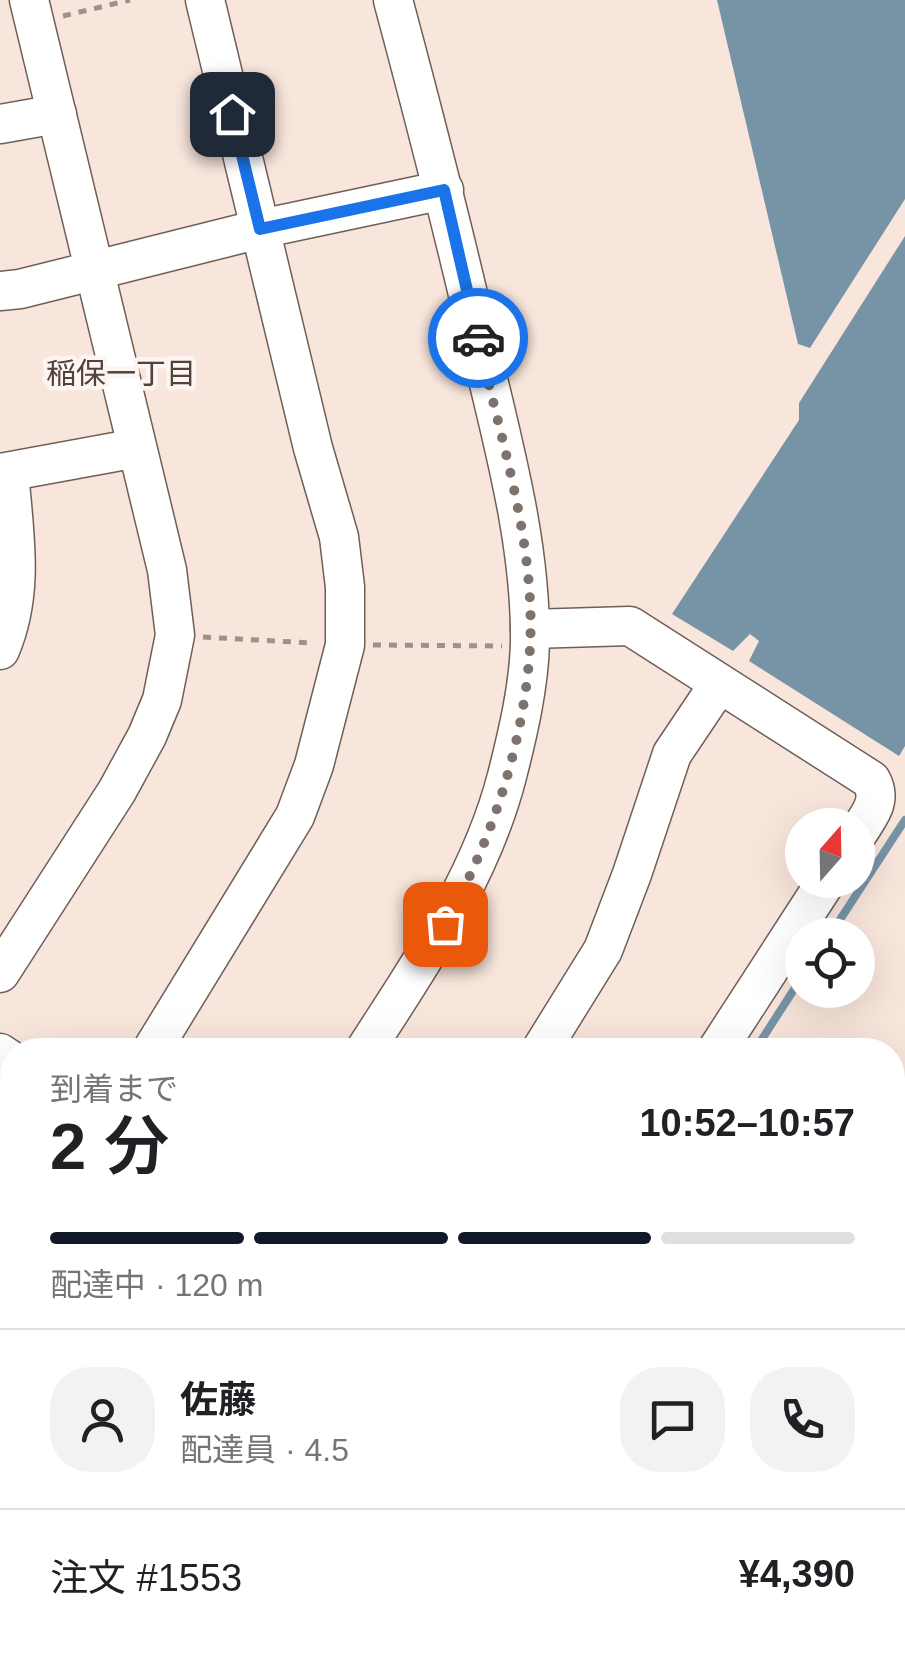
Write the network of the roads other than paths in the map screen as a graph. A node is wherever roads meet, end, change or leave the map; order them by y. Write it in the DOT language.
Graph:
graph roads {
  1 [pos="205,0"];
  2 [pos="394,0"];
  3 [pos="32,11"];
  4 [pos="57,114"];
  5 [pos="0,124"];
  6 [pos="444,190"];
  7 [pos="260,229"];
  8 [pos="96,270"];
  9 [pos="0,292"];
  10 [pos="137,448"];
  11 [pos="4,473"];
  12 [pos="530,629"];
  13 [pos="0,650"];
  14 [pos="719,684"];
  15 [pos="874,808"];
  16 [pos="815,898"];
  17 [pos="0,973"];
  18 [pos="159,1038"];
  19 [pos="373,1038"];
  20 [pos="548,1038"];
  21 [pos="725,1038"];
  1 -- 7 [label="street"];
  2 -- 6 [label="street"];
  3 -- 4 [label="street"];
  4 -- 5 [label="street"];
  4 -- 8 [label="street"];
  6 -- 7 [label="street"];
  6 -- 12 [label="street"];
  7 -- 8 [label="street"];
  7 -- 18 [label="street"];
  8 -- 9 [label="street"];
  8 -- 10 [label="street"];
  10 -- 11 [label="street"];
  10 -- 17 [label="street"];
  11 -- 13 [label="street"];
  12 -- 14 [label="street"];
  12 -- 19 [label="street"];
  14 -- 15 [label="street"];
  14 -- 20 [label="street"];
  16 -- 21 [label="street"];
}
